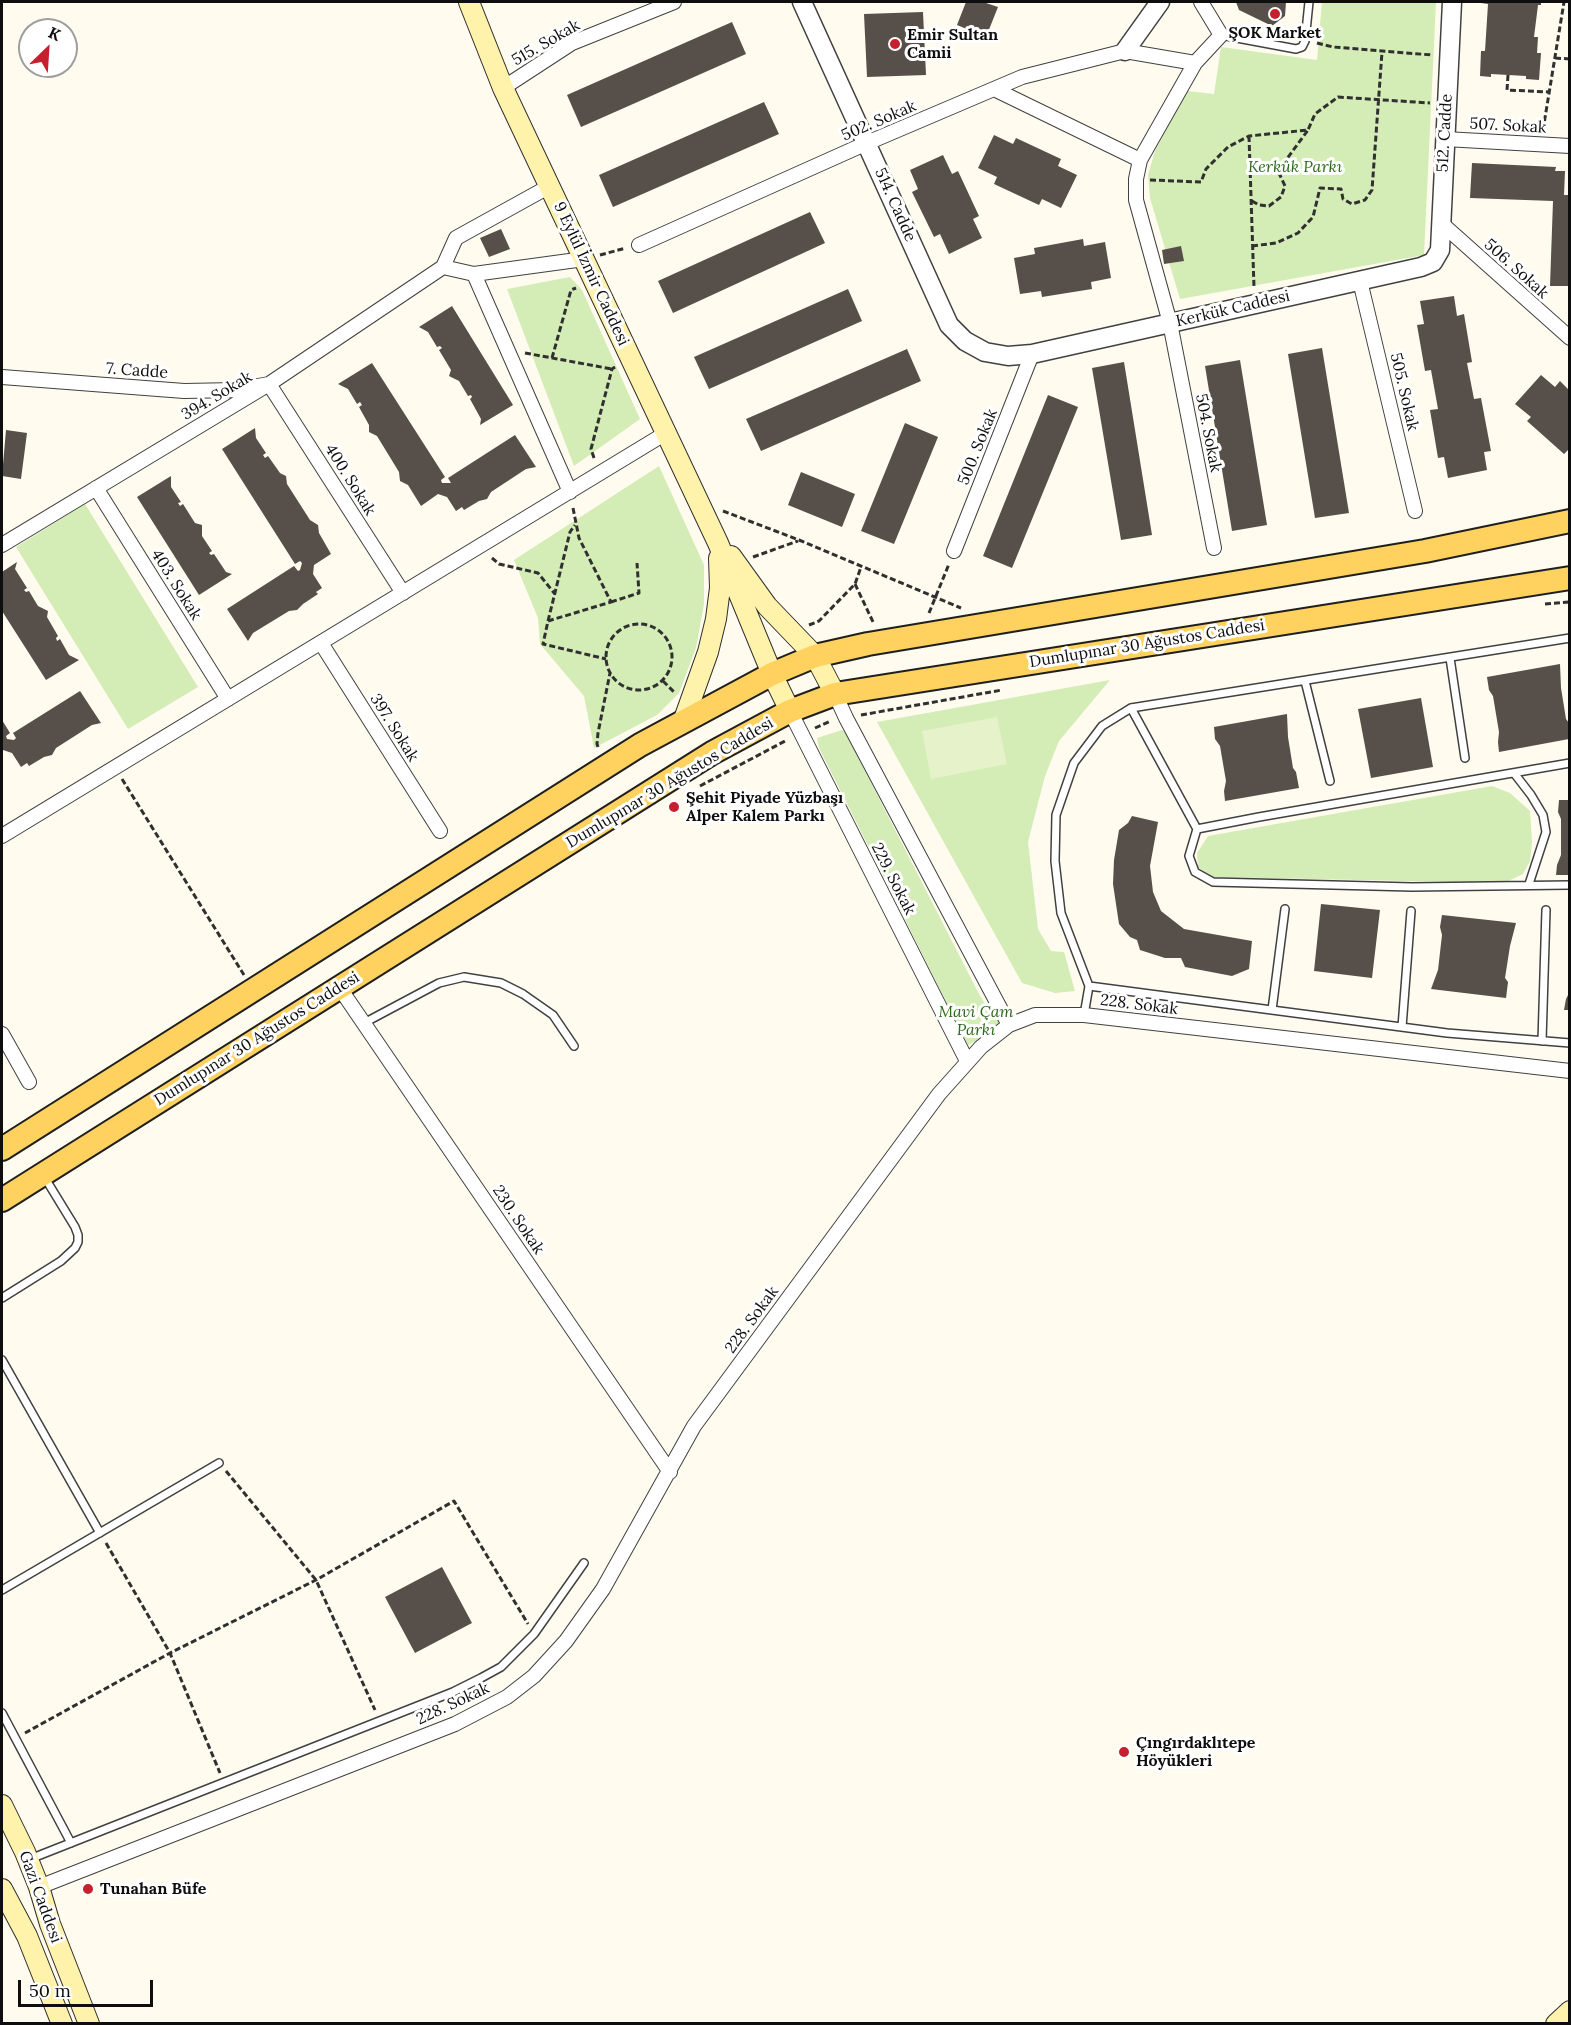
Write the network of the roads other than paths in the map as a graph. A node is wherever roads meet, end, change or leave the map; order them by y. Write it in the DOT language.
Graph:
graph roads {
  1 [pos="469,2"];
  2 [pos="674,2"];
  3 [pos="802,2"];
  4 [pos="1160,2"];
  5 [pos="1201,2"];
  6 [pos="1309,2"];
  7 [pos="1452,2"];
  8 [pos="1221,35"];
  9 [pos="1125,51"];
  10 [pos="1195,63"];
  11 [pos="503,88"];
  12 [pos="994,89"];
  13 [pos="1445,139"];
  14 [pos="867,143"];
  15 [pos="1569,146"];
  16 [pos="1140,160"];
  17 [pos="550,186"];
  18 [pos="1441,223"];
  19 [pos="639,245"];
  20 [pos="584,259"];
  21 [pos="1433,262"];
  22 [pos="444,267"];
  23 [pos="474,274"];
  24 [pos="1360,281"];
  25 [pos="1170,323"];
  26 [pos="1569,338"];
  27 [pos="1032,354"];
  28 [pos="2,377"];
  29 [pos="269,384"];
  30 [pos="666,433"];
  31 [pos="96,488"];
  32 [pos="570,492"];
  33 [pos="1415,511"];
  34 [pos="1569,521"];
  35 [pos="718,543"];
  36 [pos="2,545"];
  37 [pos="1214,548"];
  38 [pos="954,551"];
  39 [pos="1569,578"];
  40 [pos="403,593"];
  41 [pos="1569,638"];
  42 [pos="321,643"];
  43 [pos="815,656"];
  44 [pos="1450,658"];
  45 [pos="772,674"];
  46 [pos="1305,681"];
  47 [pos="835,694"];
  48 [pos="228,699"];
  49 [pos="1131,708"];
  50 [pos="790,711"];
  51 [pos="683,722"];
  52 [pos="1465,758"];
  53 [pos="1569,763"];
  54 [pos="1514,773"];
  55 [pos="1330,781"];
  56 [pos="1197,829"];
  57 [pos="440,831"];
  58 [pos="2,836"];
  59 [pos="1528,884"];
  60 [pos="1569,885"];
  61 [pos="1285,909"];
  62 [pos="1411,910"];
  63 [pos="1546,910"];
  64 [pos="1089,986"];
  65 [pos="339,987"];
  66 [pos="1272,1010"];
  67 [pos="1084,1015"];
  68 [pos="364,1023"];
  69 [pos="1009,1025"];
  70 [pos="1402,1027"];
  71 [pos="2,1034"];
  72 [pos="1542,1041"];
  73 [pos="1569,1043"];
  74 [pos="574,1046"];
  75 [pos="967,1061"];
  76 [pos="1569,1071"];
  77 [pos="29,1082"];
  78 [pos="2,1149"];
  79 [pos="42,1173"];
  80 [pos="2,1200"];
  81 [pos="2,1298"];
  82 [pos="2,1360"];
  83 [pos="219,1463"];
  84 [pos="670,1472"];
  85 [pos="100,1533"];
  86 [pos="584,1563"];
  87 [pos="2,1590"];
  88 [pos="2,1713"];
  89 [pos="3,1813"];
  90 [pos="72,1843"];
  91 [pos="28,1860"];
  92 [pos="39,1887"];
  93 [pos="2,1889"];
  94 [pos="1569,2011"];
  95 [pos="62,2024"];
  96 [pos="89,2024"];
  97 [pos="1556,2024"];
  1 -- 11 [label="main road, 9 Eylül İzmir Caddesi"];
  2 -- 11 [label="street, 515. Sokak"];
  3 -- 14 [label="street, 514. Cadde"];
  4 -- 9 [label="street"];
  5 -- 8 [label="street"];
  6 -- 8 [label="lane"];
  7 -- 13 [label="street, 512. Cadde"];
  8 -- 10 [label="street, 504. Sokak"];
  9 -- 10 [label="street, 502. Sokak"];
  9 -- 12 [label="street, 502. Sokak"];
  10 -- 16 [label="street, 504. Sokak"];
  11 -- 17 [label="main road, 9 Eylül İzmir Caddesi"];
  12 -- 14 [label="street, 502. Sokak"];
  12 -- 16 [label="street"];
  13 -- 15 [label="street, 507. Sokak"];
  13 -- 18 [label="street, 512. Cadde"];
  14 -- 19 [label="street, 502. Sokak"];
  14 -- 27 [label="street, 514. Cadde"];
  16 -- 25 [label="street, 504. Sokak"];
  17 -- 20 [label="main road, 9 Eylül İzmir Caddesi"];
  17 -- 22 [label="street"];
  18 -- 21 [label="street, 512. Cadde"];
  18 -- 26 [label="street, 506. Sokak"];
  20 -- 23 [label="street"];
  20 -- 30 [label="main road, 9 Eylül İzmir Caddesi"];
  21 -- 24 [label="street, Kerkük Caddesi"];
  22 -- 23 [label="street"];
  22 -- 29 [label="street, 394. Sokak"];
  23 -- 32 [label="street"];
  24 -- 25 [label="street, Kerkük Caddesi"];
  24 -- 33 [label="street, 505. Sokak"];
  25 -- 27 [label="street, Kerkük Caddesi"];
  25 -- 37 [label="street, 504. Sokak"];
  27 -- 38 [label="street, 500. Sokak"];
  28 -- 29 [label="street, 7. Cadde"];
  29 -- 31 [label="street, 394. Sokak"];
  29 -- 40 [label="street, 400. Sokak"];
  30 -- 32 [label="street"];
  30 -- 35 [label="main road, 9 Eylül İzmir Caddesi"];
  31 -- 36 [label="street, 394. Sokak"];
  31 -- 48 [label="street, 403. Sokak"];
  32 -- 40 [label="street"];
  34 -- 43 [label="main road"];
  35 -- 43 [label="main road, 9 Eylül İzmir Caddesi"];
  35 -- 45 [label="main road, 9 Eylül İzmir Caddesi"];
  35 -- 51 [label="main road, 9 Eylül İzmir Caddesi"];
  39 -- 47 [label="main road, Dumlupınar 30 Ağustos Caddesi"];
  40 -- 42 [label="street"];
  41 -- 44 [label="lane"];
  42 -- 48 [label="street"];
  42 -- 57 [label="street, 397. Sokak"];
  43 -- 45 [label="main road"];
  43 -- 47 [label="main road, 9 Eylül İzmir Caddesi"];
  44 -- 46 [label="lane"];
  44 -- 52 [label="lane"];
  45 -- 50 [label="main road, 9 Eylül İzmir Caddesi"];
  45 -- 51 [label="main road"];
  46 -- 49 [label="lane"];
  46 -- 55 [label="lane"];
  47 -- 50 [label="main road, Dumlupınar 30 Ağustos Caddesi"];
  47 -- 69 [label="street, 229. Sokak"];
  48 -- 58 [label="street"];
  49 -- 56 [label="lane"];
  49 -- 64 [label="lane"];
  50 -- 65 [label="main road, Dumlupınar 30 Ağustos Caddesi"];
  50 -- 75 [label="street, 229. Sokak"];
  51 -- 78 [label="main road"];
  53 -- 54 [label="lane"];
  54 -- 56 [label="lane"];
  54 -- 59 [label="lane"];
  56 -- 59 [label="lane"];
  59 -- 60 [label="lane"];
  61 -- 66 [label="lane"];
  62 -- 70 [label="lane"];
  63 -- 72 [label="lane"];
  64 -- 66 [label="lane"];
  64 -- 67 [label="lane"];
  65 -- 68 [label="street, 230. Sokak"];
  65 -- 79 [label="main road, Dumlupınar 30 Ağustos Caddesi"];
  66 -- 70 [label="lane"];
  67 -- 69 [label="street, 228. Sokak"];
  67 -- 76 [label="street, 228. Sokak"];
  68 -- 74 [label="lane"];
  68 -- 84 [label="street, 230. Sokak"];
  69 -- 75 [label="street, 228. Sokak"];
  70 -- 72 [label="lane"];
  71 -- 77 [label="street"];
  72 -- 73 [label="lane"];
  75 -- 84 [label="street, 228. Sokak"];
  79 -- 80 [label="main road, Dumlupınar 30 Ağustos Caddesi"];
  79 -- 81 [label="lane"];
  82 -- 85 [label="lane"];
  83 -- 85 [label="lane"];
  84 -- 92 [label="street, 228. Sokak"];
  85 -- 87 [label="lane"];
  86 -- 90 [label="lane"];
  88 -- 90 [label="lane"];
  89 -- 91 [label="main road, Gazi Caddesi"];
  90 -- 91 [label="lane"];
  91 -- 92 [label="main road, Gazi Caddesi"];
  92 -- 96 [label="main road, Gazi Caddesi"];
  93 -- 95 [label="main road, Gazi Caddesi"];
  94 -- 97 [label="main road"];
}
